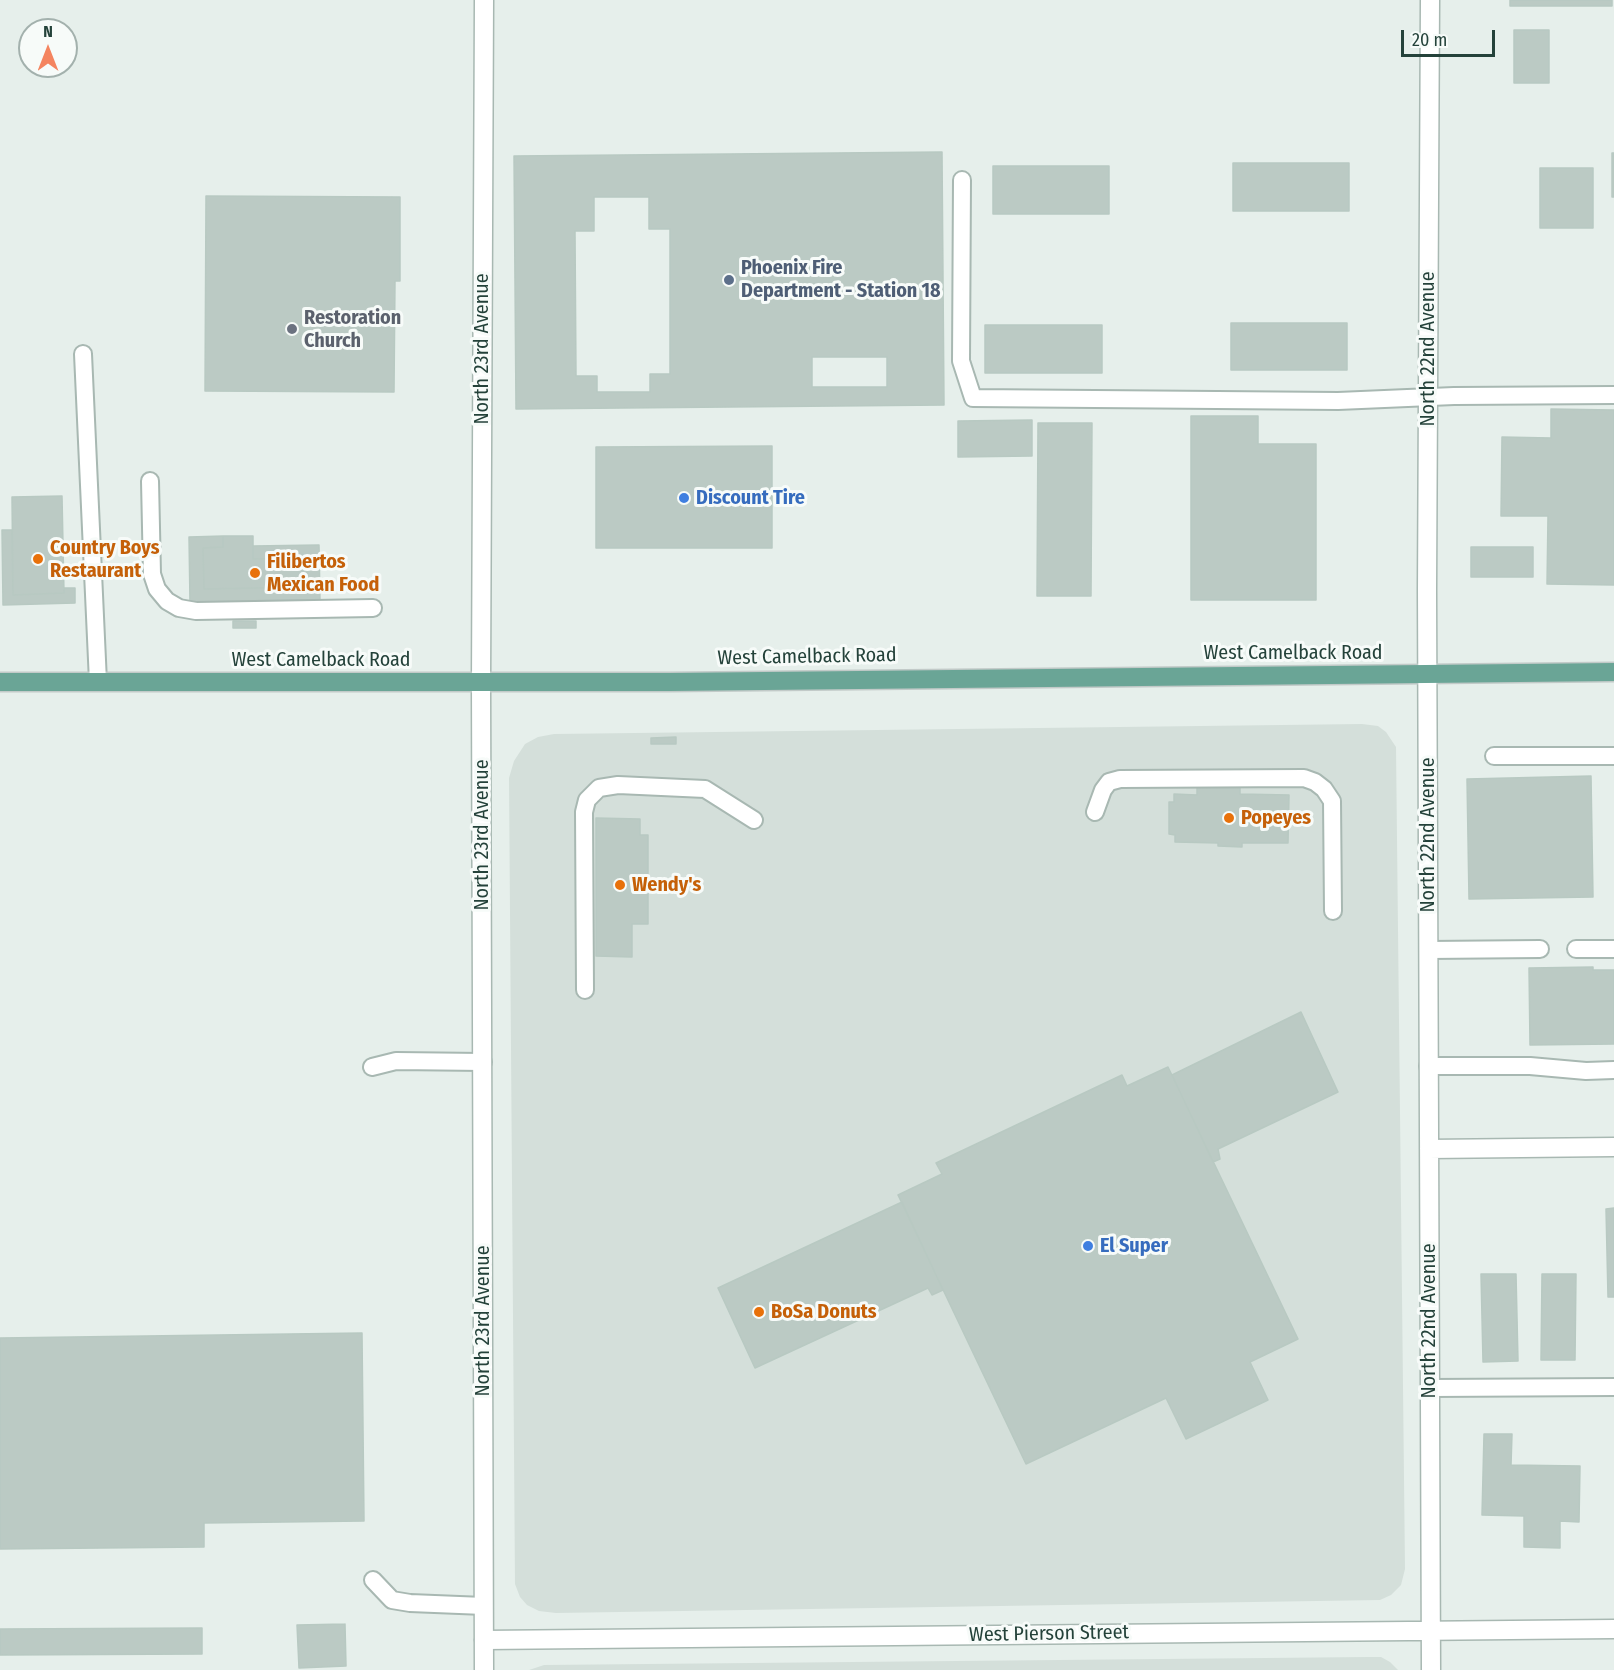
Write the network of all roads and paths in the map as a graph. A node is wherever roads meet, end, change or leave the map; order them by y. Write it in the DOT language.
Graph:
graph roads {
  1 [pos="484,0"];
  2 [pos="1430,0"];
  3 [pos="962,180"];
  4 [pos="82,354"];
  5 [pos="1614,395"];
  6 [pos="1427,397"];
  7 [pos="150,481"];
  8 [pos="373,608"];
  9 [pos="1614,672"];
  10 [pos="1427,674"];
  11 [pos="0,682"];
  12 [pos="98,682"];
  13 [pos="481,683"];
  14 [pos="1494,756"];
  15 [pos="1614,756"];
  16 [pos="1095,812"];
  17 [pos="754,820"];
  18 [pos="1333,911"];
  19 [pos="1614,948"];
  20 [pos="1540,949"];
  21 [pos="1576,949"];
  22 [pos="1428,950"];
  23 [pos="585,990"];
  24 [pos="483,1062"];
  25 [pos="1428,1066"];
  26 [pos="372,1067"];
  27 [pos="1614,1070"];
  28 [pos="1614,1147"];
  29 [pos="1429,1149"];
  30 [pos="1614,1387"];
  31 [pos="1430,1388"];
  32 [pos="373,1580"];
  33 [pos="484,1606"];
  34 [pos="1614,1629"];
  35 [pos="1431,1631"];
  36 [pos="484,1640"];
  37 [pos="484,1670"];
  38 [pos="1431,1670"];
  1 -- 13 [label="street, North 23rd Avenue"];
  2 -- 6 [label="street, North 22nd Avenue"];
  3 -- 6 [label="lane"];
  4 -- 12 [label="lane"];
  5 -- 6 [label="lane"];
  6 -- 10 [label="street, North 22nd Avenue"];
  7 -- 8 [label="lane"];
  9 -- 10 [label="main road, West Camelback Road"];
  10 -- 13 [label="main road, West Camelback Road"];
  10 -- 22 [label="street, North 22nd Avenue"];
  11 -- 12 [label="main road, West Camelback Road"];
  12 -- 13 [label="main road, West Camelback Road"];
  13 -- 24 [label="street, North 23rd Avenue"];
  14 -- 15 [label="lane"];
  16 -- 18 [label="lane"];
  17 -- 23 [label="lane"];
  19 -- 21 [label="lane"];
  20 -- 22 [label="lane"];
  22 -- 25 [label="street, North 22nd Avenue"];
  24 -- 26 [label="lane"];
  24 -- 33 [label="street, North 23rd Avenue"];
  25 -- 27 [label="lane"];
  25 -- 29 [label="street, North 22nd Avenue"];
  28 -- 29 [label="street"];
  29 -- 31 [label="street, North 22nd Avenue"];
  30 -- 31 [label="lane"];
  31 -- 35 [label="street, North 22nd Avenue"];
  32 -- 33 [label="lane"];
  33 -- 36 [label="street, North 23rd Avenue"];
  34 -- 35 [label="street, West Pierson Street"];
  35 -- 36 [label="street, West Pierson Street"];
  35 -- 38 [label="street, North 22nd Avenue"];
  36 -- 37 [label="street, North 23rd Avenue"];
}
